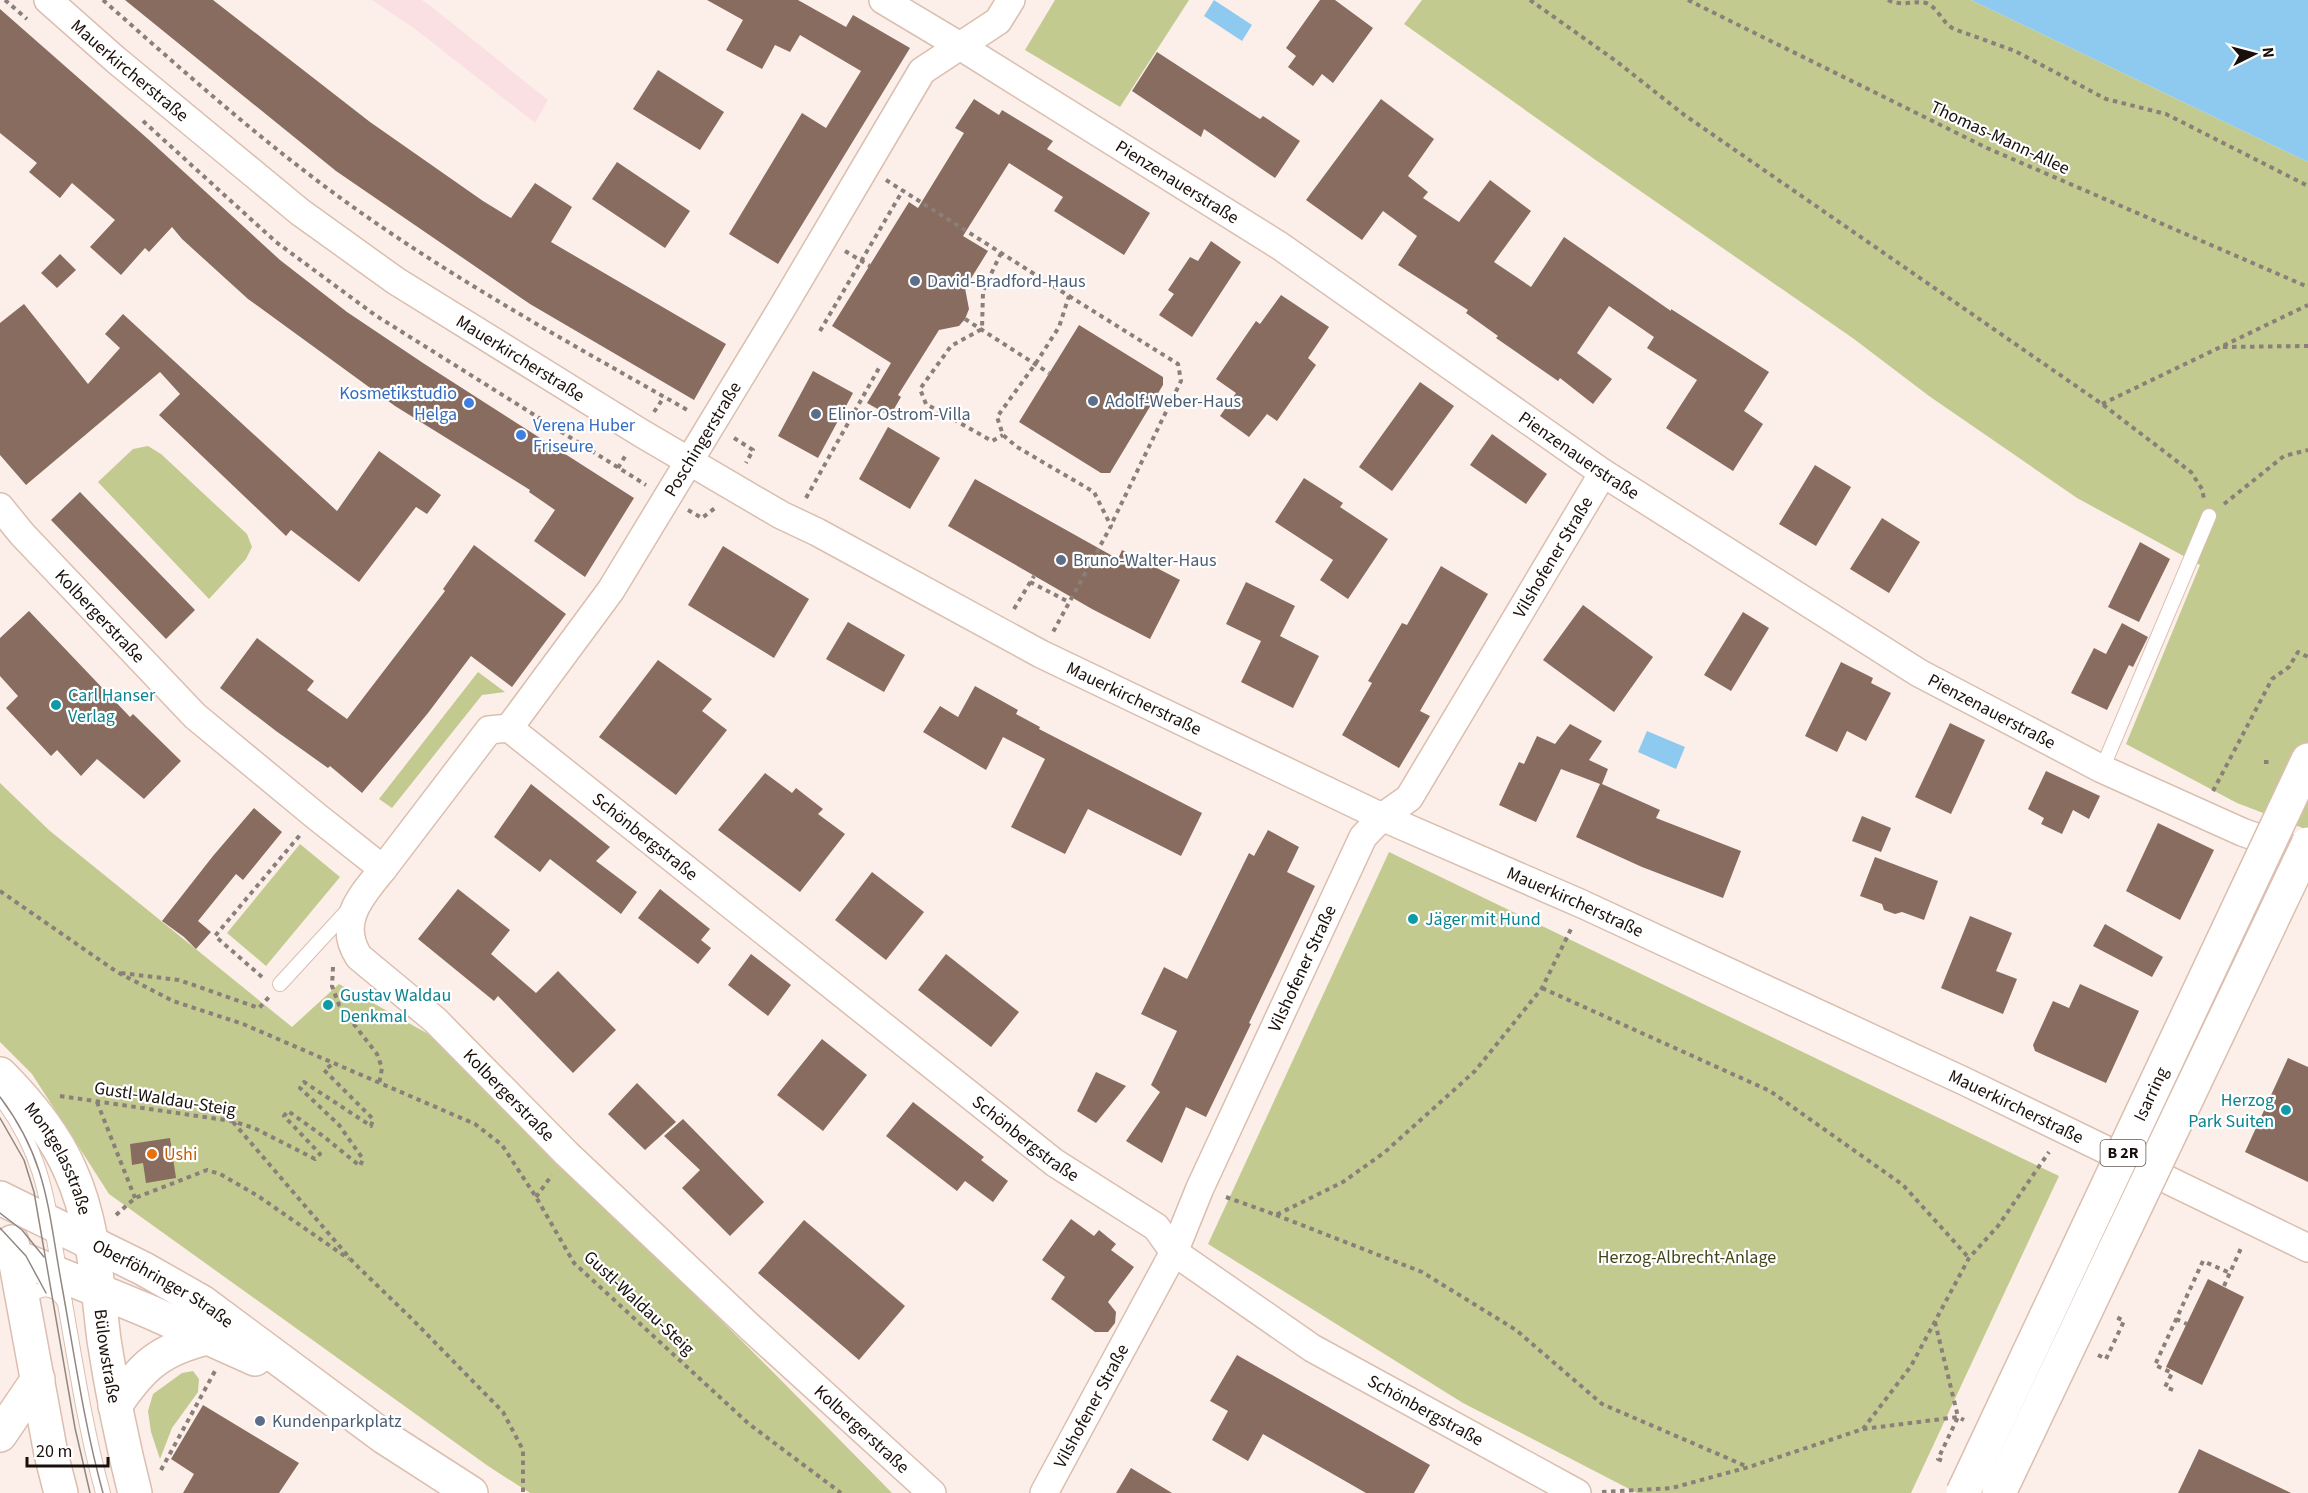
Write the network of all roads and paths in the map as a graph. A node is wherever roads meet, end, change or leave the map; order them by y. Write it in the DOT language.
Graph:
graph roads {
  1 [pos="48,0"];
  2 [pos="103,0"];
  3 [pos="883,0"];
  4 [pos="1011,0"];
  5 [pos="1530,0"];
  6 [pos="1688,0"];
  7 [pos="1888,0"];
  8 [pos="960,46"];
  9 [pos="866,167"];
  10 [pos="2308,186"];
  11 [pos="903,190"];
  12 [pos="1001,253"];
  13 [pos="854,256"];
  14 [pos="861,260"];
  15 [pos="870,266"];
  16 [pos="2308,287"];
  17 [pos="1069,296"];
  18 [pos="2308,305"];
  19 [pos="965,319"];
  20 [pos="981,329"];
  21 [pos="820,331"];
  22 [pos="2308,346"];
  23 [pos="2219,347"];
  24 [pos="1036,363"];
  25 [pos="879,368"];
  26 [pos="1049,373"];
  27 [pos="2102,404"];
  28 [pos="711,424"];
  29 [pos="1003,435"];
  30 [pos="2308,450"];
  31 [pos="689,461"];
  32 [pos="743,469"];
  33 [pos="1603,473"];
  34 [pos="818,478"];
  35 [pos="0,507"];
  36 [pos="2209,516"];
  37 [pos="1111,526"];
  38 [pos="1034,576"];
  39 [pos="1030,582"];
  40 [pos="1024,594"];
  41 [pos="1069,602"];
  42 [pos="1062,616"];
  43 [pos="2308,657"];
  44 [pos="509,728"];
  45 [pos="2308,760"];
  46 [pos="2264,762"];
  47 [pos="2273,762"];
  48 [pos="2102,769"];
  49 [pos="2194,811"];
  50 [pos="316,816"];
  51 [pos="1382,817"];
  52 [pos="2308,844"];
  53 [pos="2308,856"];
  54 [pos="383,869"];
  55 [pos="0,891"];
  56 [pos="358,900"];
  57 [pos="1582,904"];
  58 [pos="353,947"];
  59 [pos="117,972"];
  60 [pos="278,987"];
  61 [pos="1542,988"];
  62 [pos="334,1064"];
  63 [pos="0,1074"];
  64 [pos="379,1084"];
  65 [pos="57,1095"];
  66 [pos="0,1097"];
  67 [pos="97,1102"];
  68 [pos="232,1121"];
  69 [pos="2065,1130"];
  70 [pos="1200,1188"];
  71 [pos="1,1194"];
  72 [pos="135,1198"];
  73 [pos="1276,1215"];
  74 [pos="52,1223"];
  75 [pos="101,1232"];
  76 [pos="2308,1248"];
  77 [pos="1174,1252"];
  78 [pos="1969,1258"];
  79 [pos="354,1263"];
  80 [pos="37,1278"];
  81 [pos="2224,1286"];
  82 [pos="98,1290"];
  83 [pos="2176,1319"];
  84 [pos="2124,1321"];
  85 [pos="1935,1322"];
  86 [pos="2187,1324"];
  87 [pos="208,1338"];
  88 [pos="2092,1352"];
  89 [pos="216,1370"];
  90 [pos="38,1379"];
  91 [pos="312,1385"];
  92 [pos="2173,1390"];
  93 [pos="115,1406"];
  94 [pos="1958,1418"];
  95 [pos="4,1421"];
  96 [pos="1863,1429"];
  97 [pos="1941,1454"];
  98 [pos="1749,1467"];
  99 [pos="146,1485"];
  100 [pos="1589,1492"];
  101 [pos="61,1493"];
  102 [pos="103,1493"];
  103 [pos="471,1493"];
  104 [pos="523,1493"];
  105 [pos="841,1493"];
  106 [pos="932,1493"];
  107 [pos="1044,1493"];
  108 [pos="1963,1493"];
  109 [pos="1999,1493"];
  1 -- 31 [label="street, Mauerkircherstraße"];
  2 -- 28 [label="path"];
  3 -- 8 [label="street, Pienzenauerstraße"];
  4 -- 8 [label="street, Poschingerstraße"];
  5 -- 27 [label="path"];
  6 -- 16 [label="path, Thomas-Mann-Allee"];
  7 -- 10 [label="path"];
  8 -- 9 [label="street, Poschingerstraße"];
  8 -- 33 [label="street, Pienzenauerstraße"];
  9 -- 11 [label="path"];
  9 -- 28 [label="street, Poschingerstraße"];
  11 -- 12 [label="path"];
  11 -- 14 [label="path"];
  12 -- 17 [label="path"];
  12 -- 20 [label="path"];
  13 -- 14 [label="path"];
  14 -- 15 [label="path"];
  14 -- 21 [label="path"];
  17 -- 24 [label="path"];
  17 -- 37 [label="path"];
  18 -- 23 [label="path"];
  19 -- 20 [label="path"];
  20 -- 24 [label="path"];
  20 -- 29 [label="path"];
  22 -- 23 [label="path"];
  23 -- 27 [label="path"];
  24 -- 26 [label="path"];
  24 -- 29 [label="path"];
  25 -- 34 [label="path"];
  27 -- 36 [label="path"];
  28 -- 31 [label="street, Poschingerstraße"];
  28 -- 32 [label="path"];
  29 -- 37 [label="path"];
  30 -- 36 [label="path"];
  31 -- 44 [label="street, Poschingerstraße"];
  31 -- 51 [label="street, Mauerkircherstraße"];
  33 -- 48 [label="street, Pienzenauerstraße"];
  33 -- 51 [label="street, Vilshofener Straße"];
  35 -- 50 [label="street, Kolbergerstraße"];
  36 -- 48 [label="lane"];
  37 -- 41 [label="path"];
  38 -- 39 [label="path"];
  39 -- 40 [label="path"];
  39 -- 41 [label="path"];
  41 -- 42 [label="path"];
  43 -- 49 [label="path"];
  44 -- 54 [label="street"];
  44 -- 77 [label="street, Schönbergstraße"];
  45 -- 108 [label="main road, Isarring / B 2R, bridge"];
  46 -- 47 [label="path"];
  48 -- 49 [label="street, Pienzenauerstraße"];
  49 -- 53 [label="street, Pienzenauerstraße"];
  50 -- 54 [label="street, Kolbergerstraße"];
  50 -- 60 [label="path"];
  51 -- 57 [label="street, Mauerkircherstraße"];
  51 -- 70 [label="street, Vilshofener Straße"];
  52 -- 109 [label="main road, Isarring / B 2R, bridge"];
  54 -- 56 [label="street"];
  55 -- 59 [label="path, Gustl-Waldau-Steig"];
  56 -- 58 [label="street"];
  56 -- 60 [label="lane"];
  57 -- 61 [label="path"];
  57 -- 69 [label="street, Mauerkircherstraße"];
  58 -- 64 [label="path"];
  58 -- 106 [label="street, Kolbergerstraße"];
  59 -- 60 [label="path"];
  59 -- 62 [label="path, Gustl-Waldau-Steig"];
  61 -- 73 [label="path"];
  61 -- 78 [label="path"];
  62 -- 64 [label="path, Gustl-Waldau-Steig"];
  62 -- 68 [label="path, Gustl-Waldau-Steig"];
  63 -- 75 [label="main road, Montgelasstraße"];
  64 -- 105 [label="path, Gustl-Waldau-Steig"];
  65 -- 67 [label="path, Gustl-Waldau-Steig"];
  66 -- 74 [label="lane"];
  67 -- 68 [label="path, Gustl-Waldau-Steig"];
  67 -- 72 [label="path"];
  68 -- 79 [label="path"];
  69 -- 76 [label="street, Mauerkircherstraße"];
  69 -- 78 [label="path"];
  70 -- 73 [label="path"];
  70 -- 77 [label="street, Vilshofener Straße"];
  71 -- 74 [label="main road, Oberföhringer Straße"];
  71 -- 80 [label="main road"];
  72 -- 75 [label="path"];
  72 -- 79 [label="path"];
  73 -- 98 [label="path"];
  74 -- 75 [label="main road, Oberföhringer Straße"];
  74 -- 80 [label="lane"];
  75 -- 80 [label="main road"];
  75 -- 82 [label="main road, Montgelasstraße"];
  75 -- 91 [label="main road, Oberföhringer Straße"];
  77 -- 100 [label="street, Schönbergstraße"];
  77 -- 107 [label="street, Vilshofener Straße"];
  78 -- 85 [label="path"];
  79 -- 104 [label="path"];
  80 -- 82 [label="main road, Oberföhringer Straße"];
  80 -- 90 [label="main road"];
  80 -- 102 [label="lane"];
  81 -- 83 [label="path"];
  82 -- 87 [label="main road, Oberföhringer Straße"];
  82 -- 93 [label="main road, Bülowstraße"];
  83 -- 86 [label="path"];
  83 -- 92 [label="path"];
  84 -- 88 [label="path"];
  85 -- 94 [label="path"];
  85 -- 96 [label="path"];
  87 -- 91 [label="main road, Oberföhringer Straße"];
  87 -- 93 [label="main road"];
  89 -- 99 [label="path"];
  90 -- 95 [label="main road"];
  90 -- 101 [label="main road"];
  91 -- 103 [label="main road, Oberföhringer Straße"];
  93 -- 99 [label="main road, Bülowstraße"];
  94 -- 96 [label="path"];
  94 -- 97 [label="path"];
  96 -- 98 [label="path"];
  98 -- 100 [label="path"];
}
